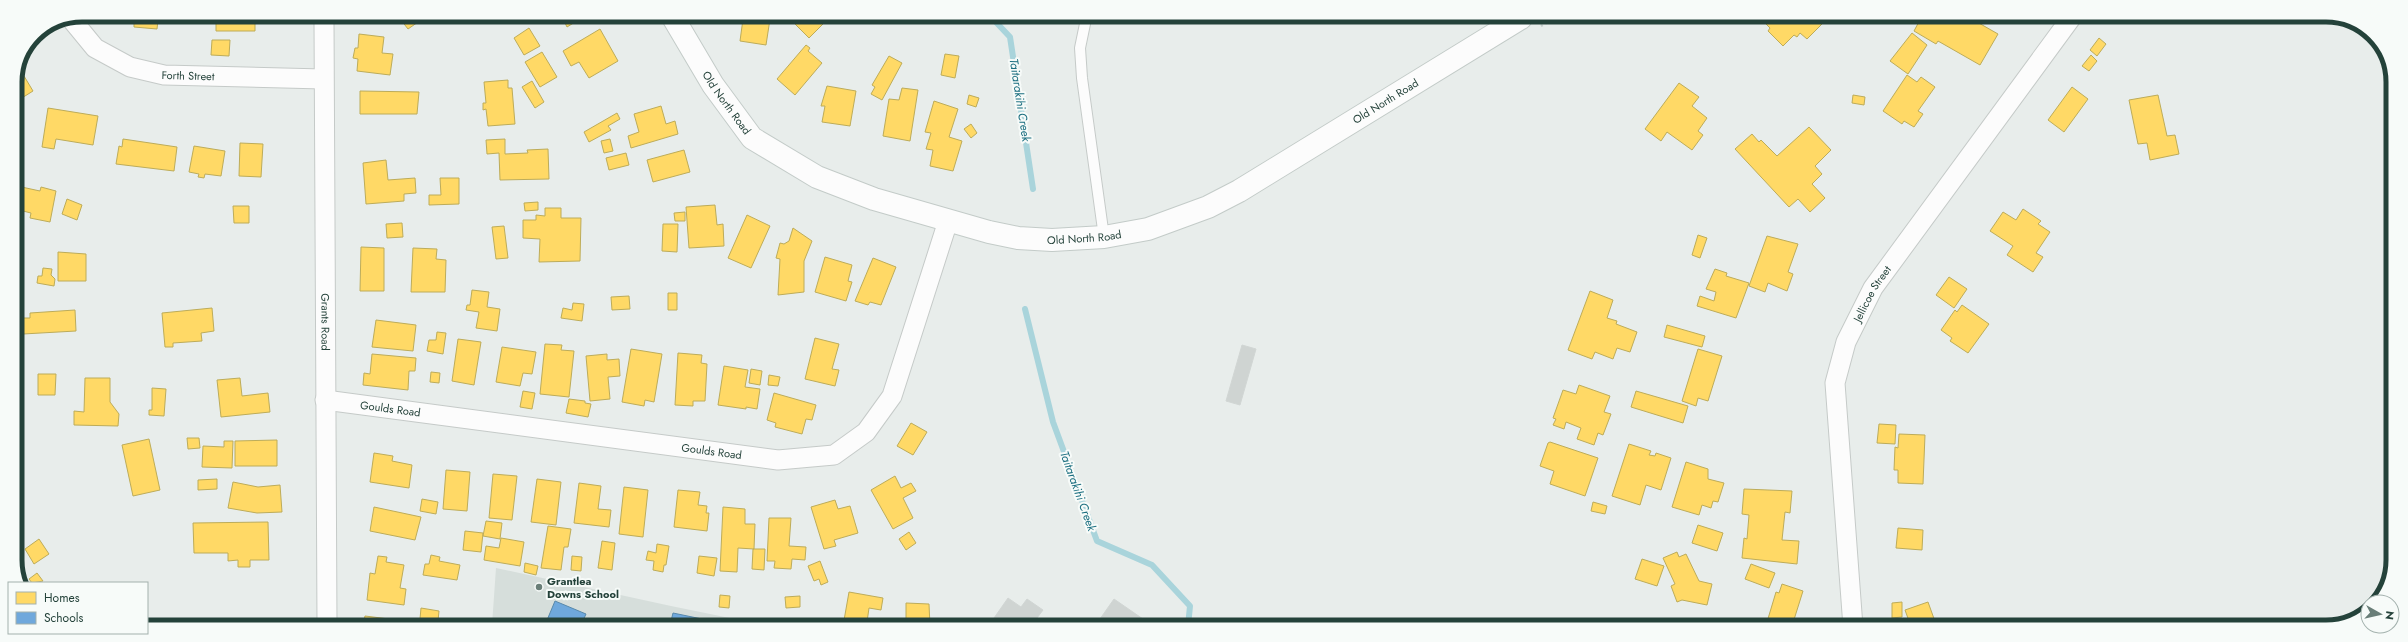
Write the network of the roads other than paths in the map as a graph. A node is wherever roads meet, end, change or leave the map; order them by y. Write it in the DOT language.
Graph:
graph roads {
  1 [pos="324,22"];
  2 [pos="676,22"];
  3 [pos="1085,22"];
  4 [pos="1514,22"];
  5 [pos="2068,22"];
  6 [pos="74,23"];
  7 [pos="323,79"];
  8 [pos="948,222"];
  9 [pos="1104,237"];
  10 [pos="325,400"];
  11 [pos="327,620"];
  12 [pos="1853,620"];
  1 -- 7 [label="street, Grants Road"];
  2 -- 8 [label="street, Old North Road"];
  3 -- 9 [label="lane"];
  4 -- 9 [label="street, Old North Road"];
  5 -- 12 [label="street, Jellicoe Street"];
  6 -- 7 [label="street, Forth Street"];
  7 -- 10 [label="street, Grants Road"];
  8 -- 9 [label="street, Old North Road"];
  8 -- 10 [label="street, Goulds Road"];
  10 -- 11 [label="street, Grants Road"];
}
